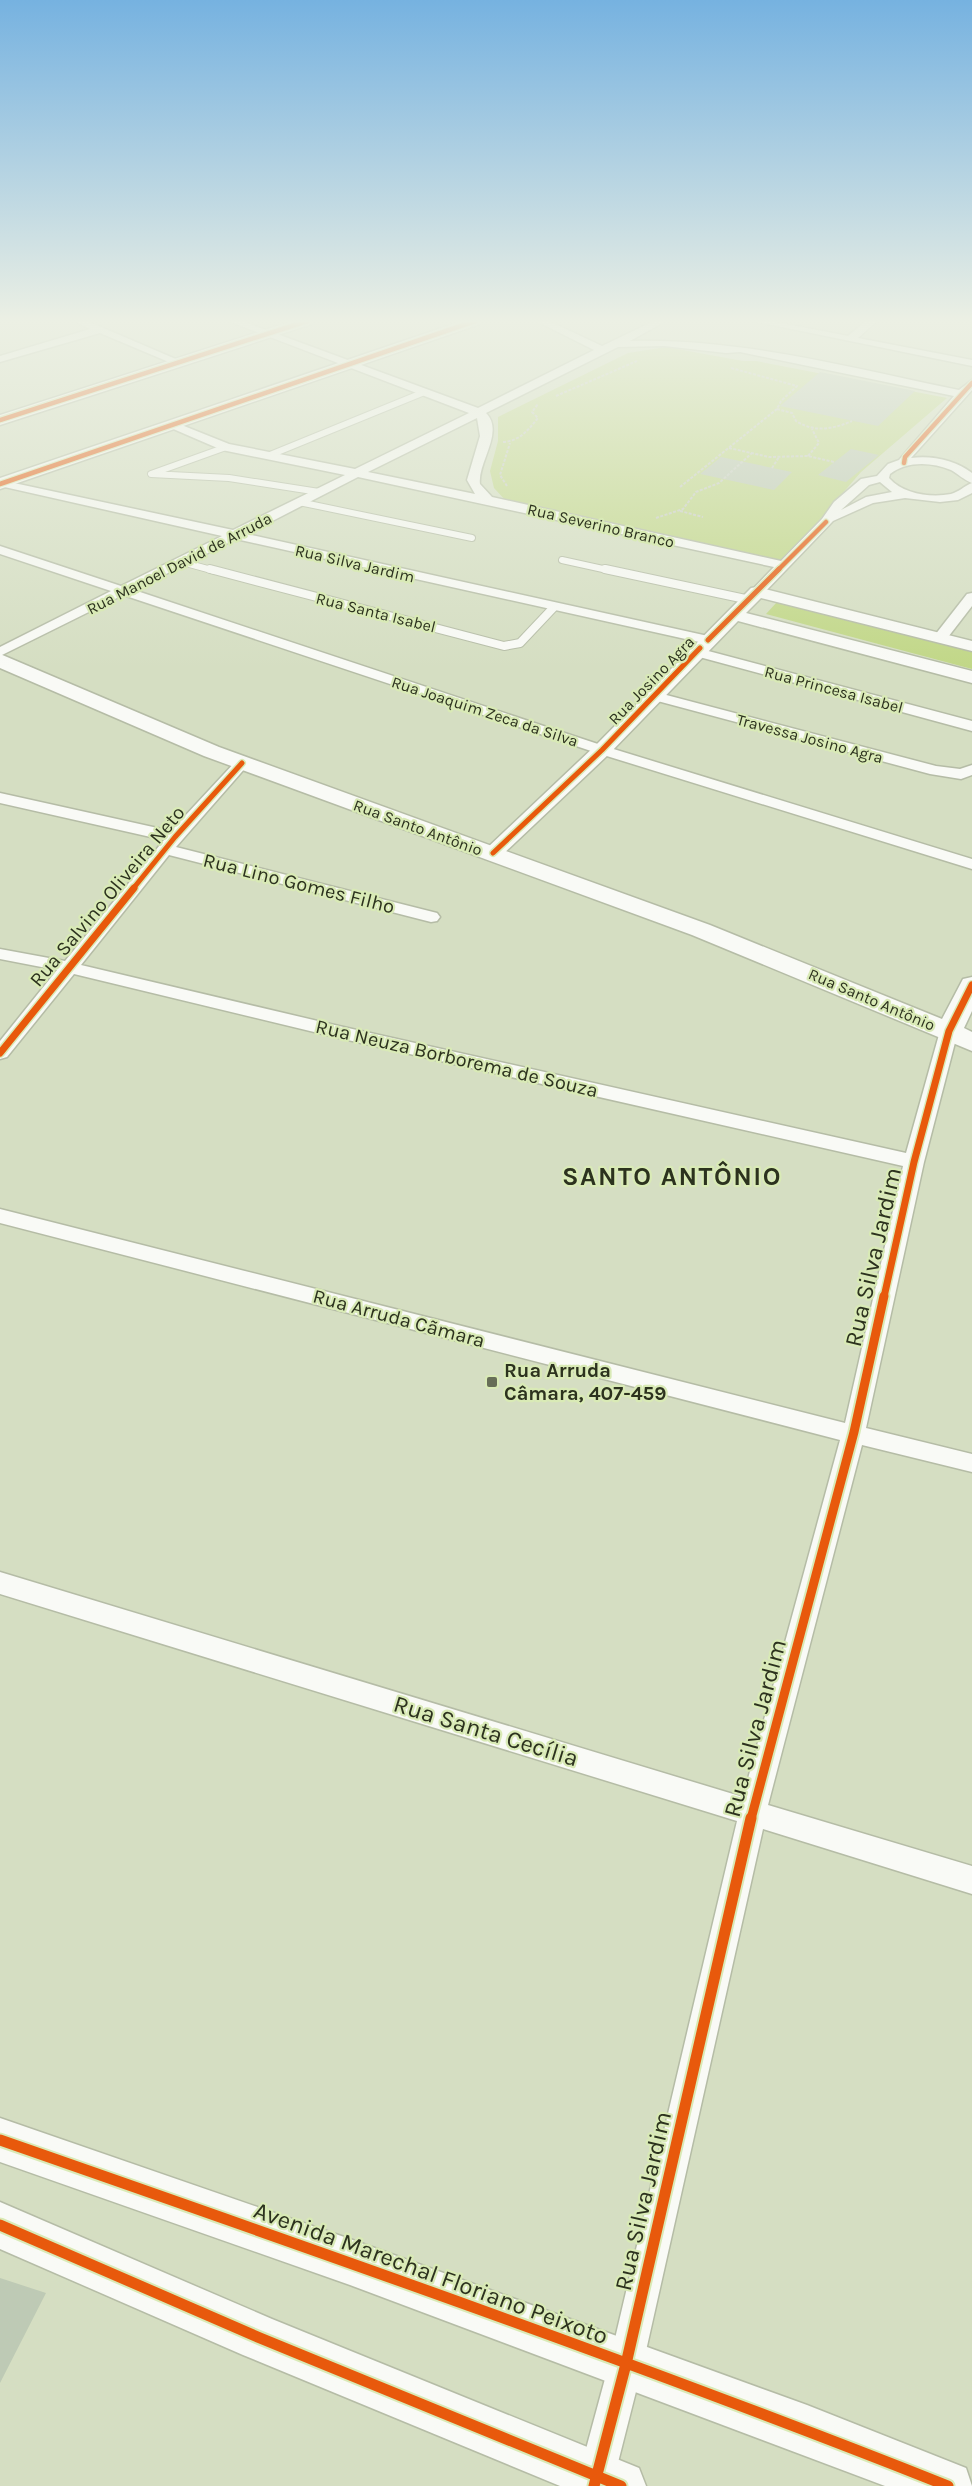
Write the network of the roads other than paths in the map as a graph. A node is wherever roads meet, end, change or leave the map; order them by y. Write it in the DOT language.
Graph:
graph roads {
  1 [pos="142,437"];
  2 [pos="202,437"];
  3 [pos="314,437"];
  4 [pos="429,437"];
  5 [pos="484,437"];
  6 [pos="922,437"];
  7 [pos="226,447"];
  8 [pos="270,455"];
  9 [pos="904,463"];
  10 [pos="358,473"];
  11 [pos="883,478"];
  12 [pos="971,483"];
  13 [pos="1,484"];
  14 [pos="319,492"];
  15 [pos="905,494"];
  16 [pos="488,500"];
  17 [pos="299,502"];
  18 [pos="826,522"];
  19 [pos="233,534"];
  20 [pos="472,538"];
  21 [pos="0,550"];
  22 [pos="562,560"];
  23 [pos="182,562"];
  24 [pos="783,565"];
  25 [pos="127,591"];
  26 [pos="754,596"];
  27 [pos="972,597"];
  28 [pos="554,607"];
  29 [pos="734,615"];
  30 [pos="940,638"];
  31 [pos="703,646"];
  32 [pos="972,646"];
  33 [pos="0,652"];
  34 [pos="0,660"];
  35 [pos="972,677"];
  36 [pos="655,696"];
  37 [pos="972,726"];
  38 [pos="602,750"];
  39 [pos="242,763"];
  40 [pos="969,772"];
  41 [pos="0,798"];
  42 [pos="171,843"];
  43 [pos="493,853"];
  44 [pos="972,864"];
  45 [pos="431,917"];
  46 [pos="0,954"];
  47 [pos="68,967"];
  48 [pos="972,985"];
  49 [pos="961,1037"];
  50 [pos="0,1053"];
  51 [pos="914,1162"];
  52 [pos="0,1216"];
  53 [pos="854,1432"];
  54 [pos="972,1463"];
  55 [pos="0,1583"];
  56 [pos="753,1811"];
  57 [pos="972,1880"];
  58 [pos="0,2140"];
  59 [pos="0,2225"];
  60 [pos="626,2364"];
  61 [pos="604,2482"];
  62 [pos="948,2486"];
  1 -- 13 [label="main road"];
  2 -- 7 [label="street, Rua Severino Branco"];
  3 -- 8 [label="lane"];
  4 -- 10 [label="street, Rua Manoel David de Arruda"];
  5 -- 16 [label="street"];
  6 -- 9 [label="street"];
  7 -- 8 [label="street, Rua Severino Branco"];
  7 -- 14 [label="lane"];
  8 -- 10 [label="street, Rua Severino Branco"];
  9 -- 11 [label="street, Rua Josino Agra"];
  9 -- 12 [label="street"];
  10 -- 14 [label="street, Rua Manoel David de Arruda"];
  10 -- 16 [label="street, Rua Severino Branco"];
  11 -- 15 [label="street"];
  11 -- 18 [label="street, Rua Josino Agra"];
  12 -- 15 [label="street, Rua Josino Agra"];
  13 -- 19 [label="street, Rua Silva Jardim"];
  14 -- 17 [label="street, Rua Manoel David de Arruda"];
  15 -- 18 [label="street, Rua Josino Agra"];
  16 -- 24 [label="street, Rua Severino Branco"];
  17 -- 19 [label="street, Rua Manoel David de Arruda"];
  17 -- 20 [label="lane"];
  18 -- 24 [label="street, Rua Josino Agra"];
  19 -- 23 [label="street, Rua Manoel David de Arruda"];
  19 -- 28 [label="street, Rua Silva Jardim"];
  21 -- 25 [label="street, Rua Joaquim Zeca da Silva"];
  22 -- 26 [label="lane"];
  23 -- 25 [label="street, Rua Manoel David de Arruda"];
  23 -- 28 [label="lane, Rua Santa Isabel"];
  24 -- 26 [label="street, Rua Josino Agra"];
  25 -- 33 [label="street, Rua Manoel David de Arruda"];
  25 -- 38 [label="street, Rua Joaquim Zeca da Silva"];
  26 -- 29 [label="street, Rua Josino Agra"];
  26 -- 30 [label="street"];
  27 -- 30 [label="street"];
  28 -- 31 [label="street, Rua Silva Jardim"];
  29 -- 31 [label="street, Rua Josino Agra"];
  29 -- 35 [label="street"];
  30 -- 32 [label="street"];
  31 -- 36 [label="street, Rua Josino Agra"];
  31 -- 37 [label="street, Rua Princesa Isabel"];
  34 -- 39 [label="main road, Rua Santo Antônio"];
  36 -- 38 [label="street, Rua Josino Agra"];
  36 -- 40 [label="street, Travessa Josino Agra"];
  38 -- 43 [label="street, Rua Josino Agra"];
  38 -- 44 [label="street, Rua Joaquim Zeca da Silva"];
  39 -- 42 [label="street, Rua Salvino Oliveira Neto"];
  39 -- 43 [label="main road, Rua Santo Antônio"];
  41 -- 42 [label="street, Rua Lino Gomes Filho"];
  42 -- 45 [label="street, Rua Lino Gomes Filho"];
  42 -- 47 [label="street, Rua Salvino Oliveira Neto"];
  43 -- 49 [label="main road, Rua Santo Antônio"];
  46 -- 47 [label="street, Rua Neuza Borborema de Souza"];
  47 -- 50 [label="street, Rua Salvino Oliveira Neto"];
  47 -- 51 [label="street, Rua Neuza Borborema de Souza"];
  48 -- 49 [label="main road, Rua Silva Jardim"];
  49 -- 51 [label="street, Rua Silva Jardim"];
  51 -- 53 [label="street, Rua Silva Jardim"];
  52 -- 53 [label="street, Rua Arruda Cãmara"];
  53 -- 54 [label="street, Rua Arruda Cãmara"];
  53 -- 56 [label="street, Rua Silva Jardim"];
  55 -- 56 [label="street, Rua Santa Cecília"];
  56 -- 57 [label="street, Rua Santa Cecília"];
  56 -- 60 [label="street, Rua Silva Jardim"];
  58 -- 60 [label="main road, Avenida Marechal Floriano Peixoto"];
  59 -- 61 [label="main road"];
  60 -- 61 [label="street, Rua Silva Jardim"];
  60 -- 62 [label="main road, Avenida Marechal Floriano Peixoto"];
}
